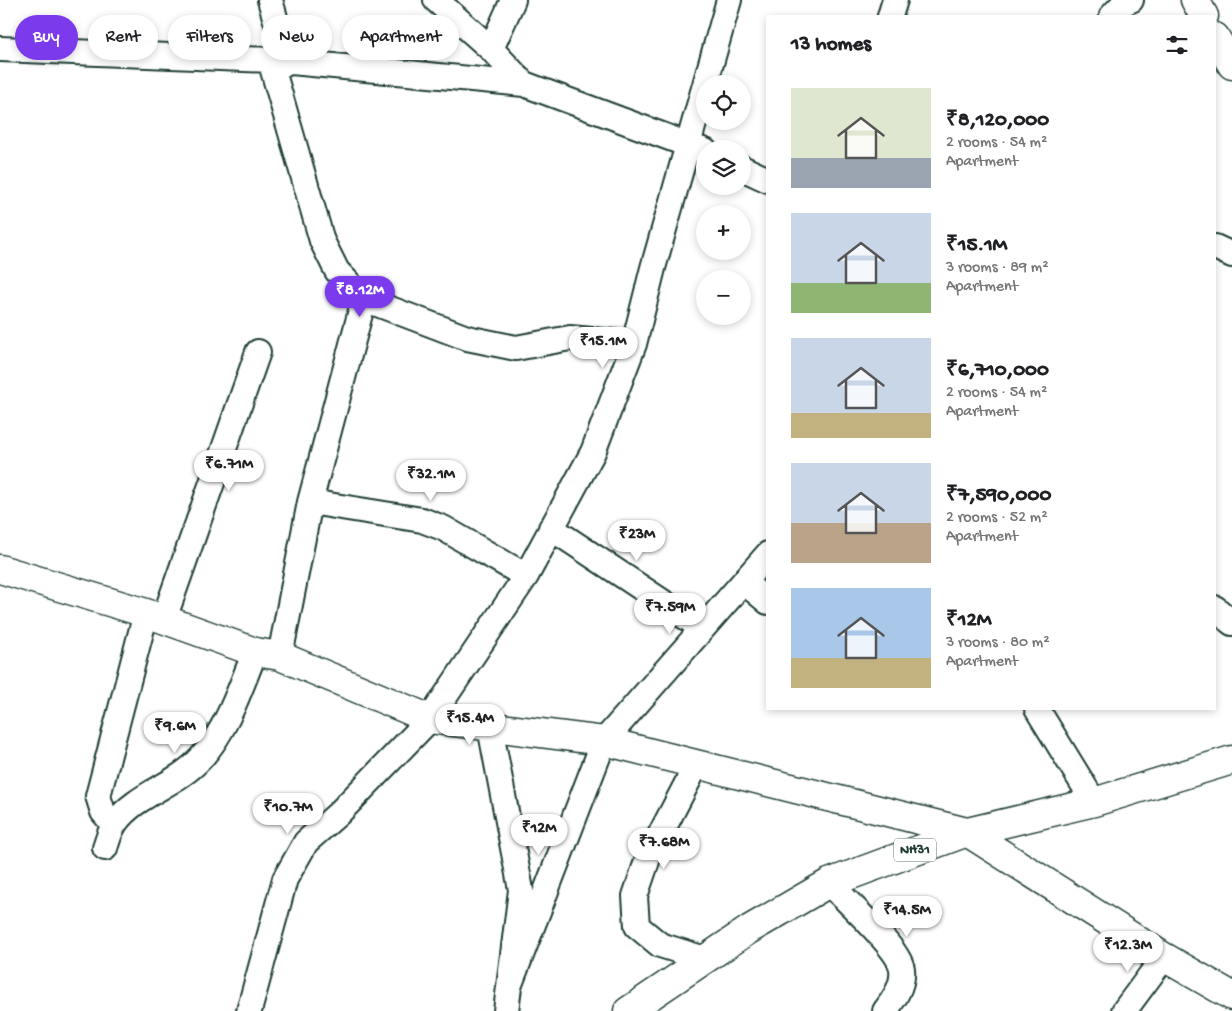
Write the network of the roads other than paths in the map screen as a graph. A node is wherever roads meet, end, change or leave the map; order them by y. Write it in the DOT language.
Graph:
graph roads {
  1 [pos="270,0"];
  2 [pos="436,0"];
  3 [pos="513,0"];
  4 [pos="728,0"];
  5 [pos="895,0"];
  6 [pos="1131,0"];
  7 [pos="1195,0"];
  8 [pos="890,15"];
  9 [pos="1113,15"];
  10 [pos="1203,15"];
  11 [pos="492,48"];
  12 [pos="0,49"];
  13 [pos="279,62"];
  14 [pos="524,84"];
  15 [pos="698,140"];
  16 [pos="696,147"];
  17 [pos="696,150"];
  18 [pos="751,172"];
  19 [pos="766,179"];
  20 [pos="1216,247"];
  21 [pos="1232,255"];
  22 [pos="364,299"];
  23 [pos="634,344"];
  24 [pos="258,352"];
  25 [pos="310,502"];
  26 [pos="551,528"];
  27 [pos="766,556"];
  28 [pos="0,569"];
  29 [pos="526,576"];
  30 [pos="744,582"];
  31 [pos="766,600"];
  32 [pos="1216,609"];
  33 [pos="155,616"];
  34 [pos="1232,623"];
  35 [pos="702,628"];
  36 [pos="267,654"];
  37 [pos="1038,710"];
  38 [pos="430,719"];
  39 [pos="490,727"];
  40 [pos="604,741"];
  41 [pos="1232,760"];
  42 [pos="697,764"];
  43 [pos="1094,802"];
  44 [pos="114,825"];
  45 [pos="967,832"];
  46 [pos="105,848"];
  47 [pos="829,884"];
  48 [pos="1164,957"];
  49 [pos="705,959"];
  50 [pos="510,984"];
  51 [pos="1232,996"];
  52 [pos="249,1011"];
  53 [pos="506,1011"];
  54 [pos="628,1011"];
  55 [pos="885,1011"];
  56 [pos="1124,1011"];
  1 -- 13 [label="street"];
  2 -- 11 [label="street"];
  3 -- 11 [label="street"];
  4 -- 15 [label="street"];
  5 -- 8 [label="street"];
  6 -- 9 [label="street"];
  7 -- 10 [label="main road"];
  11 -- 14 [label="street"];
  12 -- 13 [label="street"];
  13 -- 14 [label="street"];
  13 -- 22 [label="street"];
  14 -- 16 [label="street"];
  17 -- 23 [label="street"];
  18 -- 19 [label="street"];
  20 -- 21 [label="street"];
  22 -- 23 [label="street"];
  22 -- 25 [label="street"];
  23 -- 26 [label="street"];
  24 -- 33 [label="street"];
  25 -- 29 [label="street"];
  25 -- 36 [label="street"];
  26 -- 29 [label="street"];
  26 -- 35 [label="street"];
  27 -- 30 [label="street"];
  28 -- 33 [label="main road"];
  29 -- 38 [label="street"];
  30 -- 31 [label="street"];
  30 -- 35 [label="street"];
  32 -- 34 [label="street"];
  33 -- 36 [label="main road"];
  33 -- 44 [label="street"];
  35 -- 40 [label="street"];
  36 -- 38 [label="main road"];
  36 -- 44 [label="street"];
  37 -- 43 [label="street"];
  38 -- 39 [label="main road"];
  38 -- 52 [label="street"];
  39 -- 40 [label="main road"];
  39 -- 50 [label="street"];
  40 -- 42 [label="main road"];
  40 -- 50 [label="street"];
  41 -- 43 [label="main road, NH31"];
  42 -- 45 [label="main road"];
  42 -- 49 [label="street"];
  43 -- 45 [label="main road, NH31"];
  44 -- 46 [label="street"];
  45 -- 47 [label="main road, NH31"];
  45 -- 48 [label="main road"];
  47 -- 49 [label="main road, NH31"];
  47 -- 55 [label="street"];
  48 -- 51 [label="main road"];
  48 -- 56 [label="street"];
  49 -- 54 [label="main road, NH31"];
  50 -- 53 [label="street"];
}
